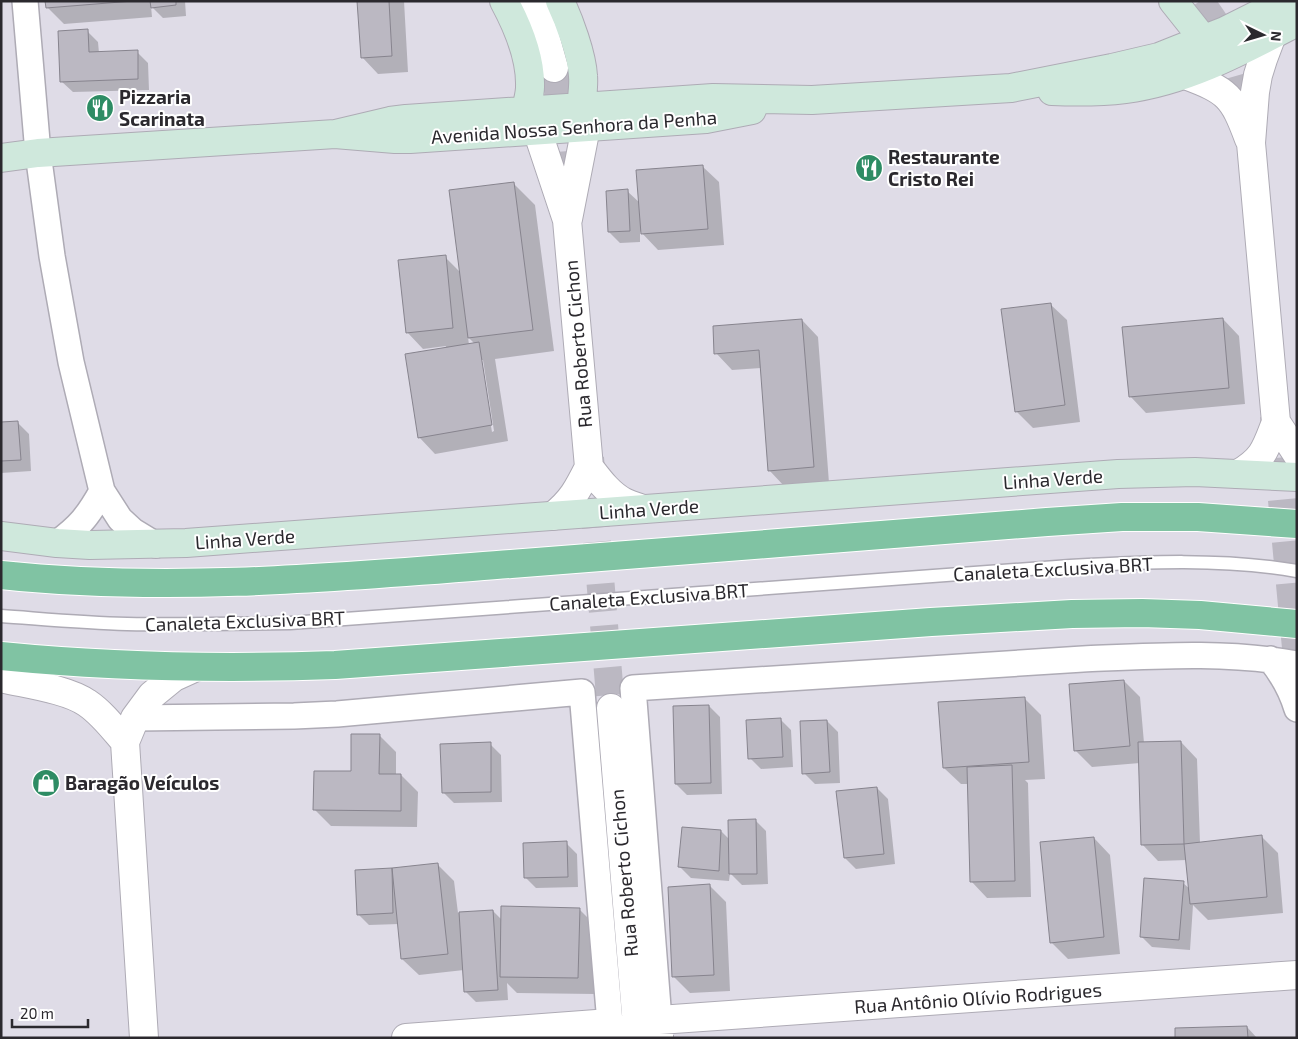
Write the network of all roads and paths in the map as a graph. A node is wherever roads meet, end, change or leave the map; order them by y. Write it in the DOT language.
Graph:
graph roads {
  1 [pos="25,1"];
  2 [pos="504,1"];
  3 [pos="531,1"];
  4 [pos="560,1"];
  5 [pos="1173,1"];
  6 [pos="1285,1"];
  7 [pos="1243,10"];
  8 [pos="1297,22"];
  9 [pos="1272,35"];
  10 [pos="1204,40"];
  11 [pos="554,68"];
  12 [pos="1184,75"];
  13 [pos="1011,88"];
  14 [pos="583,117"];
  15 [pos="531,120"];
  16 [pos="1251,143"];
  17 [pos="38,153"];
  18 [pos="1,158"];
  19 [pos="567,220"];
  20 [pos="1276,422"];
  21 [pos="1297,454"];
  22 [pos="589,467"];
  23 [pos="1238,474"];
  24 [pos="1297,477"];
  25 [pos="102,491"];
  26 [pos="643,509"];
  27 [pos="554,516"];
  28 [pos="1297,524"];
  29 [pos="1,536"];
  30 [pos="56,543"];
  31 [pos="156,545"];
  32 [pos="1297,571"];
  33 [pos="1,576"];
  34 [pos="1,616"];
  35 [pos="1297,624"];
  36 [pos="1,656"];
  37 [pos="1270,659"];
  38 [pos="1297,664"];
  39 [pos="196,667"];
  40 [pos="1,678"];
  41 [pos="611,708"];
  42 [pos="1297,708"];
  43 [pos="130,730"];
  44 [pos="1297,975"];
  45 [pos="659,1029"];
  46 [pos="611,1031"];
  47 [pos="144,1038"];
  48 [pos="406,1038"];
  49 [pos="638,1038"];
  1 -- 17 [label="street"];
  2 -- 15 [label="main road"];
  3 -- 11 [label="street"];
  4 -- 14 [label="main road"];
  5 -- 10 [label="main road"];
  6 -- 7 [label="main road, Avenida Nossa Senhora da Penha"];
  7 -- 10 [label="main road, Avenida Nossa Senhora da Penha"];
  8 -- 9 [label="main road, Avenida Nossa Senhora da Penha"];
  9 -- 12 [label="main road, Avenida Nossa Senhora da Penha"];
  9 -- 16 [label="street"];
  10 -- 13 [label="main road, Avenida Nossa Senhora da Penha"];
  12 -- 13 [label="main road, Avenida Nossa Senhora da Penha"];
  12 -- 16 [label="street"];
  13 -- 14 [label="main road, Avenida Nossa Senhora da Penha"];
  14 -- 15 [label="main road, Avenida Nossa Senhora da Penha"];
  14 -- 19 [label="street, Rua Roberto Cichon"];
  15 -- 17 [label="main road, Avenida Nossa Senhora da Penha"];
  15 -- 19 [label="street, Rua Roberto Cichon"];
  16 -- 20 [label="street"];
  17 -- 18 [label="main road, Avenida Nossa Senhora da Penha"];
  17 -- 25 [label="street"];
  19 -- 22 [label="street, Rua Roberto Cichon"];
  20 -- 21 [label="street"];
  20 -- 23 [label="street"];
  22 -- 26 [label="street"];
  22 -- 27 [label="street"];
  23 -- 24 [label="main road, Linha Verde"];
  23 -- 26 [label="main road, Linha Verde"];
  25 -- 30 [label="street"];
  25 -- 31 [label="street"];
  26 -- 27 [label="main road, Linha Verde"];
  27 -- 31 [label="main road, Linha Verde"];
  28 -- 33 [label="highway"];
  29 -- 30 [label="main road, Linha Verde"];
  30 -- 31 [label="main road, Linha Verde"];
  32 -- 34 [label="lane, Canaleta Exclusiva BRT"];
  35 -- 39 [label="highway"];
  36 -- 39 [label="highway"];
  37 -- 38 [label="street"];
  37 -- 42 [label="street"];
  37 -- 45 [label="street"];
  39 -- 43 [label="street"];
  40 -- 43 [label="street"];
  41 -- 49 [label="street, Rua Roberto Cichon"];
  43 -- 46 [label="street"];
  43 -- 47 [label="street"];
  44 -- 45 [label="street, Rua Antônio Olívio Rodrigues"];
  46 -- 48 [label="street"];
}
